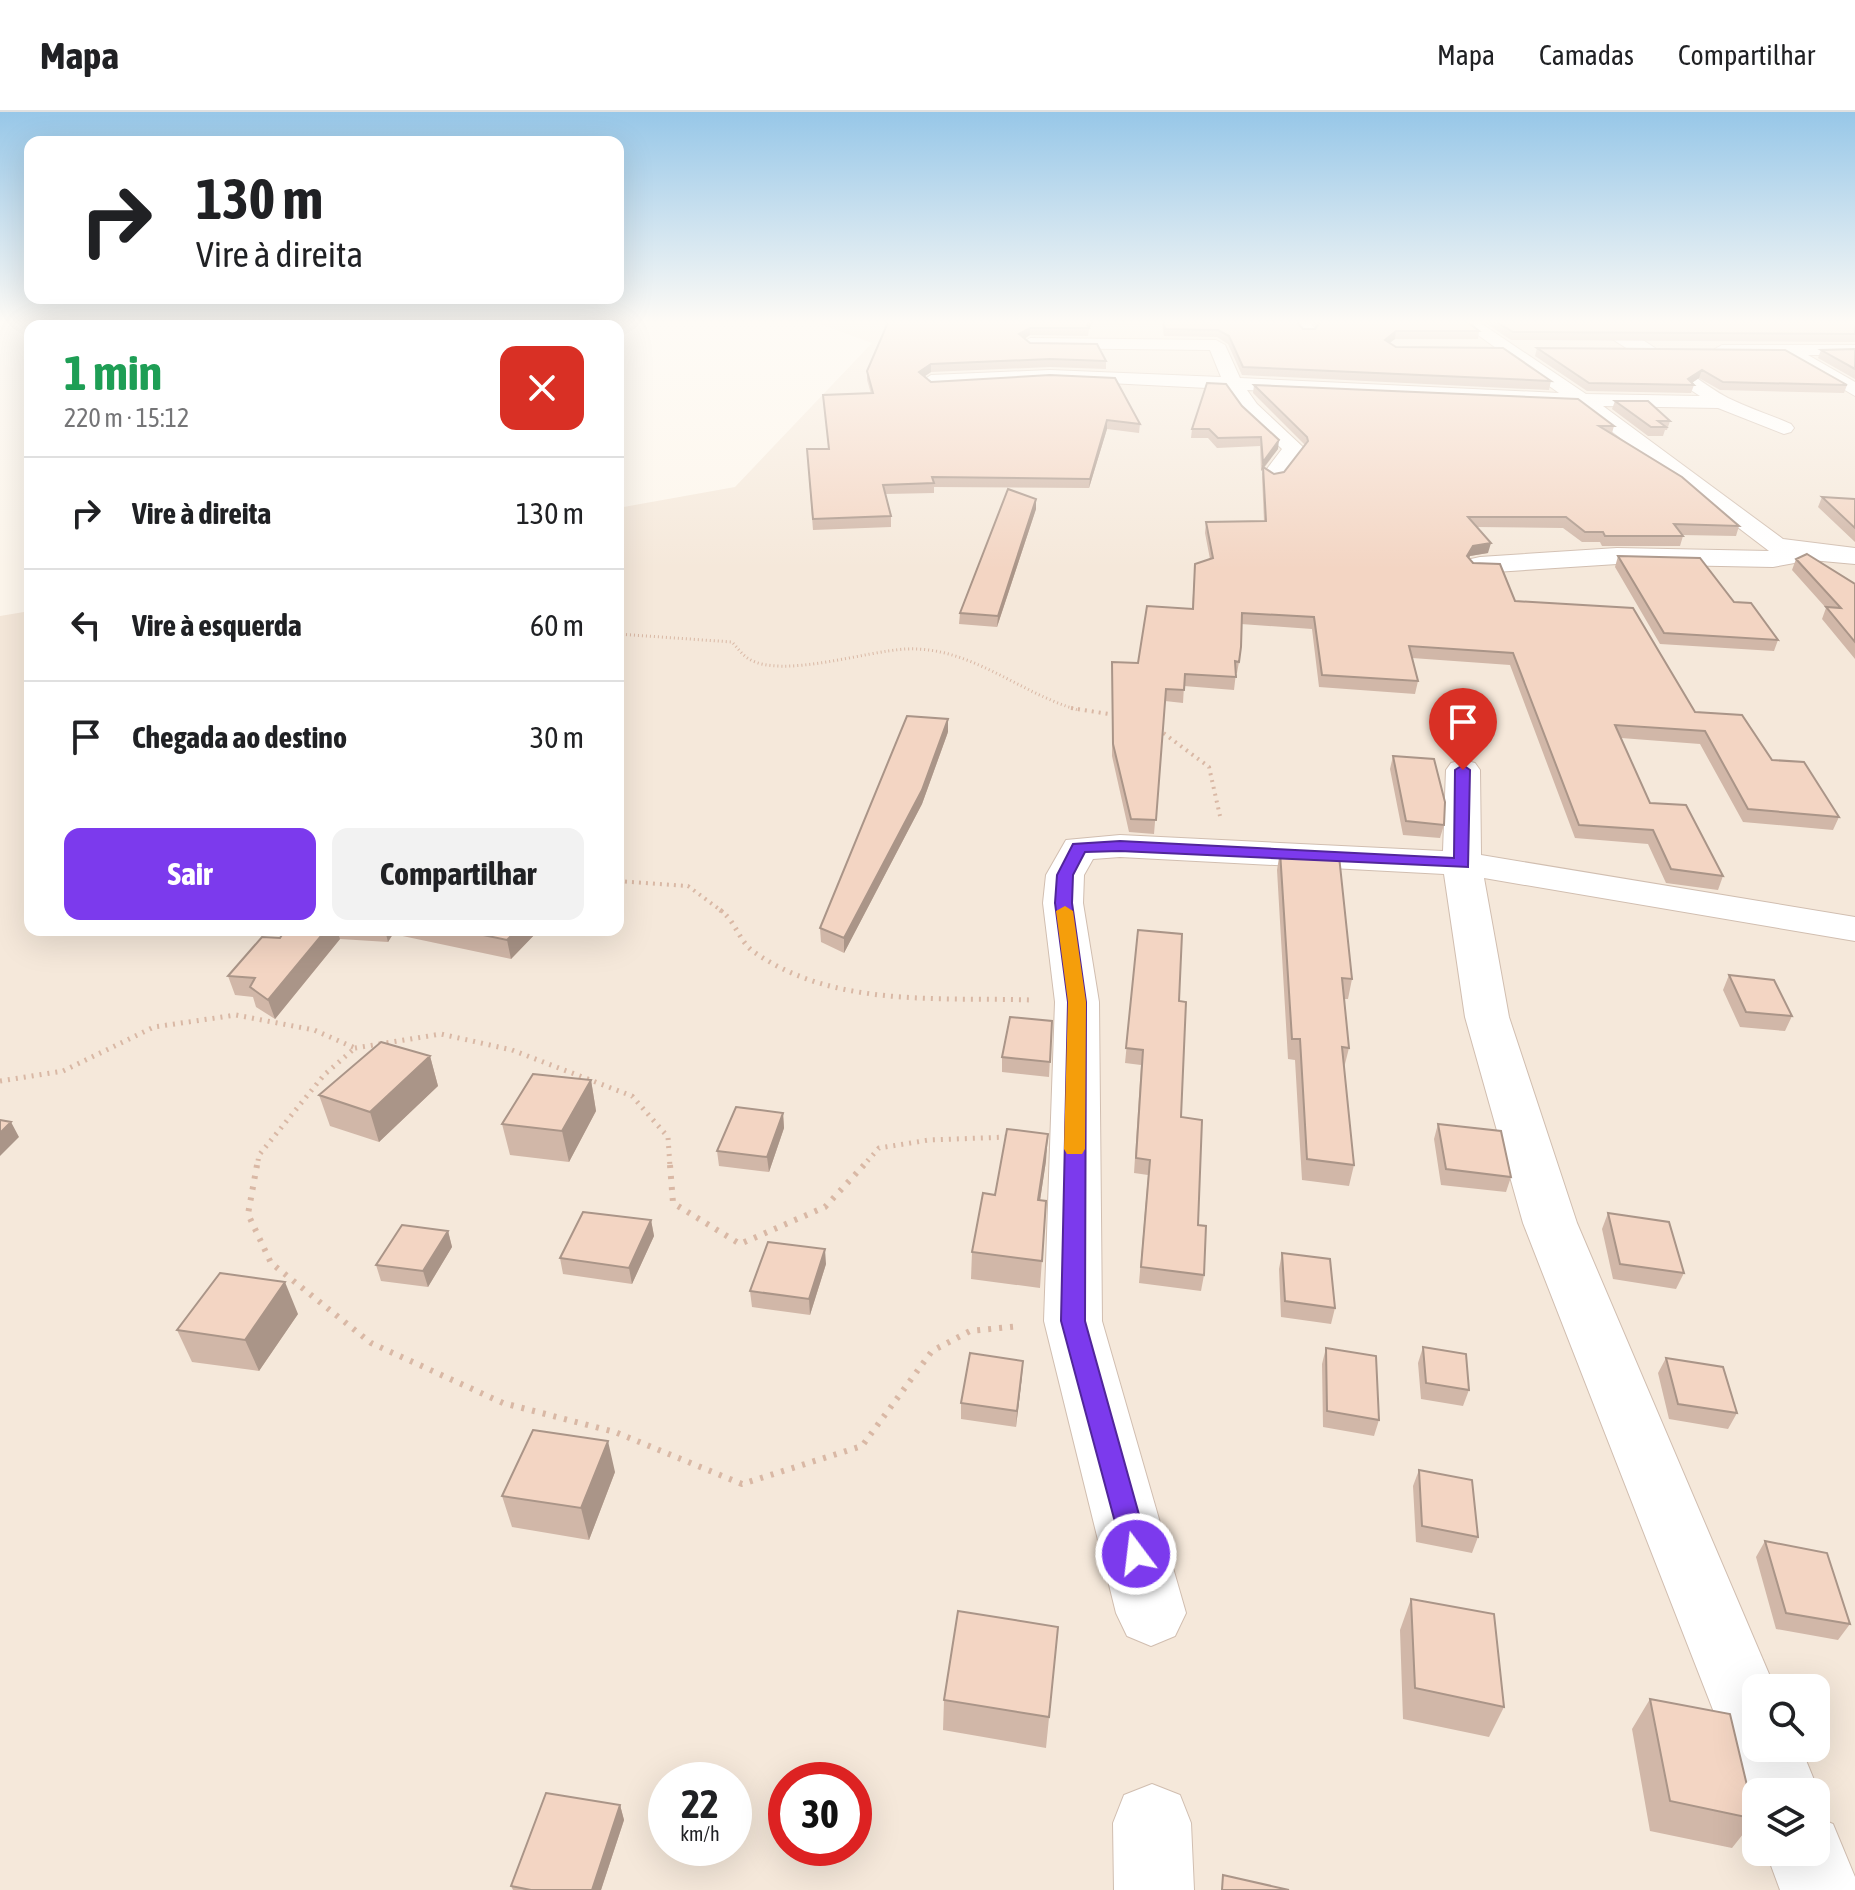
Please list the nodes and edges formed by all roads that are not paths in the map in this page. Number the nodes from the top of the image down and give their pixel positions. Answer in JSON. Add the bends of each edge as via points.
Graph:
{"nodes":[{"id":1,"x":1246,"y":403,"type":"edge"},
{"id":2,"x":1586,"y":403,"type":"edge"},
{"id":3,"x":1723,"y":403,"type":"edge"},
{"id":4,"x":1784,"y":428,"type":"dead end"},
{"id":5,"x":1274,"y":474,"type":"edge"},
{"id":6,"x":1815,"y":553,"type":"junction"},
{"id":7,"x":1855,"y":556,"type":"edge"},
{"id":8,"x":1480,"y":565,"type":"edge"},
{"id":9,"x":1463,"y":770,"type":"dead end"},
{"id":10,"x":1462,"y":863,"type":"junction"},
{"id":11,"x":1855,"y":929,"type":"edge"},
{"id":12,"x":1151,"y":1613,"type":"dead end"},
{"id":13,"x":1742,"y":1696,"type":"edge"},
{"id":14,"x":1811,"y":1866,"type":"edge"},
{"id":15,"x":1820,"y":1890,"type":"edge"}],
"edges":[{"from":1,"to":5,"type":"street","via":[[1293,448]]},
{"from":2,"to":6,"type":"street","via":[[1775,545]]},
{"from":3,"to":4,"type":"street"},
{"from":6,"to":7,"type":"street"},
{"from":6,"to":8,"type":"street","via":[[1773,559],[1646,555]]},
{"from":9,"to":10,"type":"street"},
{"from":10,"to":11,"type":"street"},
{"from":10,"to":12,"type":"street","via":[[1120,846],[1079,848],[1065,875],[1063,903],[1077,1002],[1073,1321]]},
{"from":10,"to":13,"type":"street","via":[[1487,1017],[1550,1223]]},
{"from":14,"to":15,"type":"street"}]}
